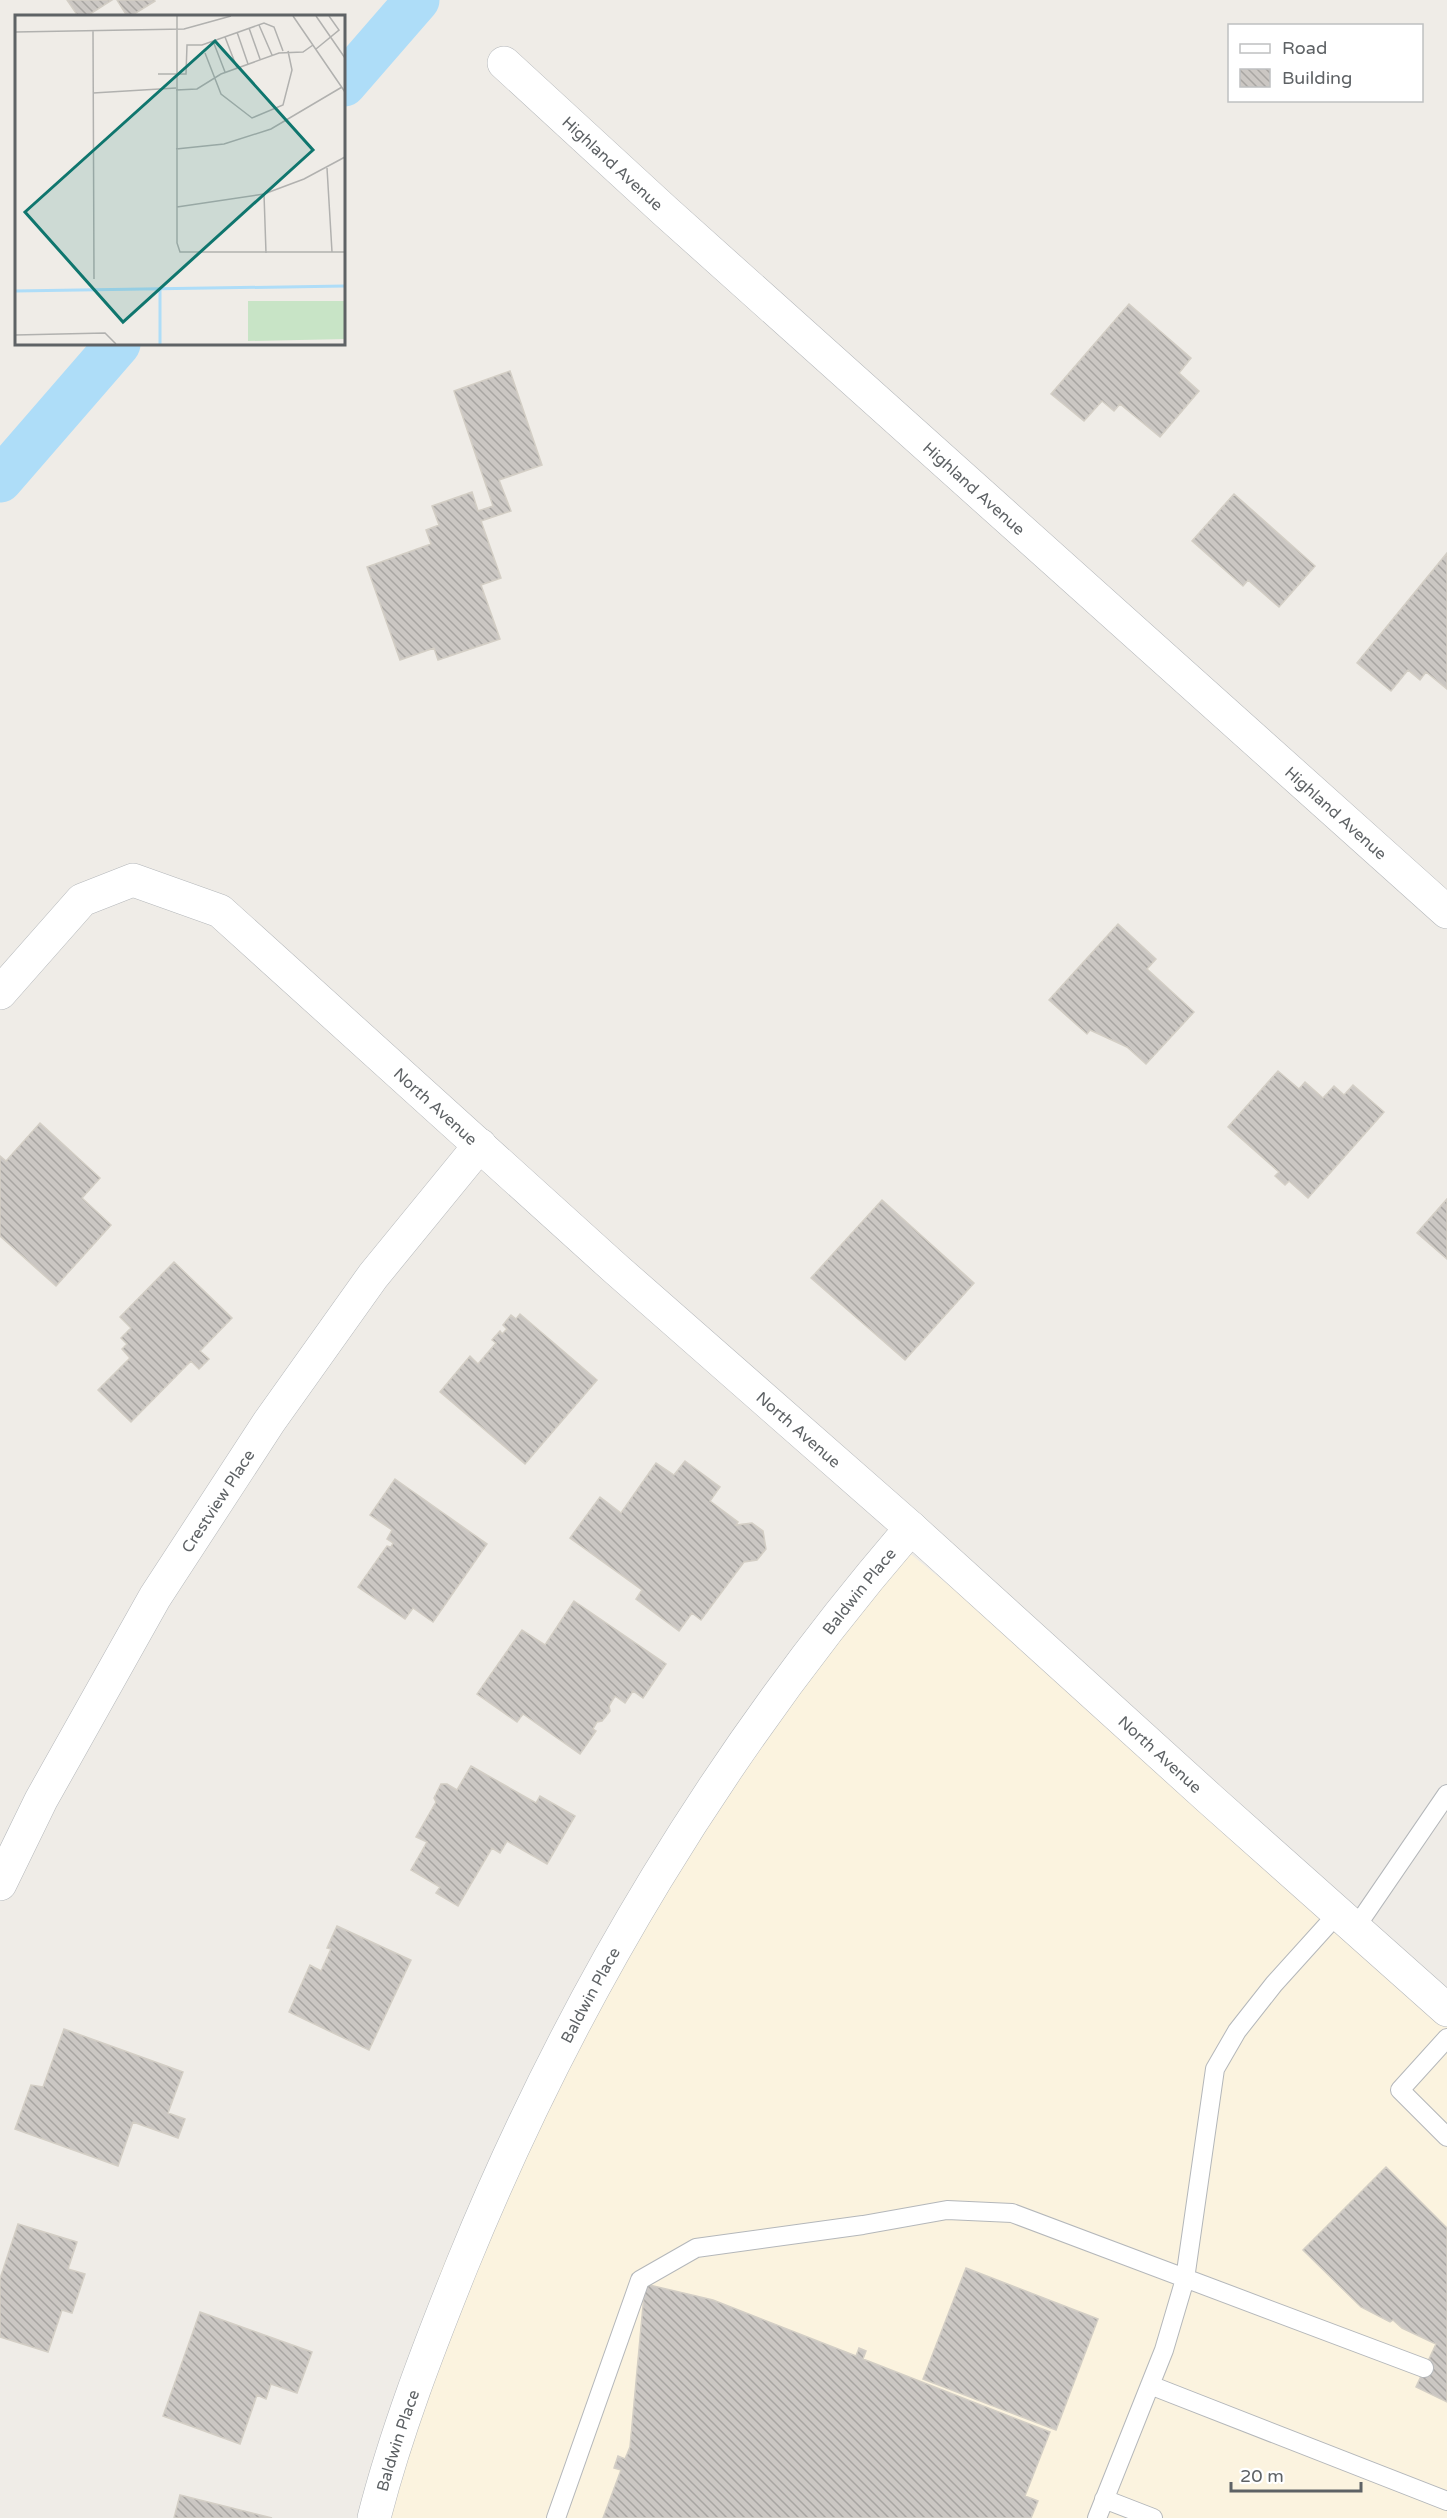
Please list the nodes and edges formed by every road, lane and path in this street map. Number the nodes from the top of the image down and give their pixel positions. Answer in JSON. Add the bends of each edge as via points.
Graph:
{"nodes":[{"id":1,"x":504,"y":63,"type":"dead end"},
{"id":2,"x":1447,"y":912,"type":"edge"},
{"id":3,"x":0,"y":993,"type":"edge"},
{"id":4,"x":480,"y":1145,"type":"junction"},
{"id":5,"x":911,"y":1528,"type":"junction"},
{"id":6,"x":1447,"y":1794,"type":"edge"},
{"id":7,"x":1,"y":1877,"type":"edge"},
{"id":8,"x":1347,"y":1920,"type":"junction"},
{"id":9,"x":1447,"y":2010,"type":"edge"},
{"id":10,"x":1447,"y":2038,"type":"edge"},
{"id":11,"x":1447,"y":2137,"type":"edge"},
{"id":12,"x":1185,"y":2279,"type":"junction"},
{"id":13,"x":1424,"y":2368,"type":"dead end"},
{"id":14,"x":1150,"y":2385,"type":"junction"},
{"id":15,"x":1104,"y":2499,"type":"junction"},
{"id":16,"x":1447,"y":2501,"type":"edge"},
{"id":17,"x":374,"y":2518,"type":"edge"},
{"id":18,"x":556,"y":2518,"type":"edge"},
{"id":19,"x":1097,"y":2518,"type":"edge"},
{"id":20,"x":1153,"y":2518,"type":"edge"}],
"edges":[{"from":1,"to":2,"type":"street","name":"Highland Avenue"},
{"from":3,"to":4,"type":"street","name":"North Avenue","via":[[82,900],[133,880],[220,911]]},
{"from":4,"to":5,"type":"street","name":"North Avenue"},
{"from":4,"to":7,"type":"street","name":"Crestview Place","via":[[373,1276],[268,1422],[155,1597]]},
{"from":5,"to":8,"type":"street","name":"North Avenue"},
{"from":5,"to":17,"type":"street","name":"Baldwin Place","via":[[849,1600],[746,1740],[638,1907],[574,2020],[495,2183],[438,2324]]},
{"from":6,"to":8,"type":"lane"},
{"from":8,"to":9,"type":"street","name":"North Avenue"},
{"from":8,"to":12,"type":"lane","via":[[1237,2031],[1215,2068]]},
{"from":10,"to":11,"type":"lane","via":[[1400,2090]]},
{"from":12,"to":13,"type":"lane"},
{"from":12,"to":14,"type":"lane"},
{"from":12,"to":18,"type":"lane","via":[[1012,2213],[947,2210],[696,2248],[640,2280]]},
{"from":14,"to":15,"type":"lane"},
{"from":14,"to":16,"type":"lane"},
{"from":15,"to":19,"type":"lane"},
{"from":15,"to":20,"type":"lane"}]}
